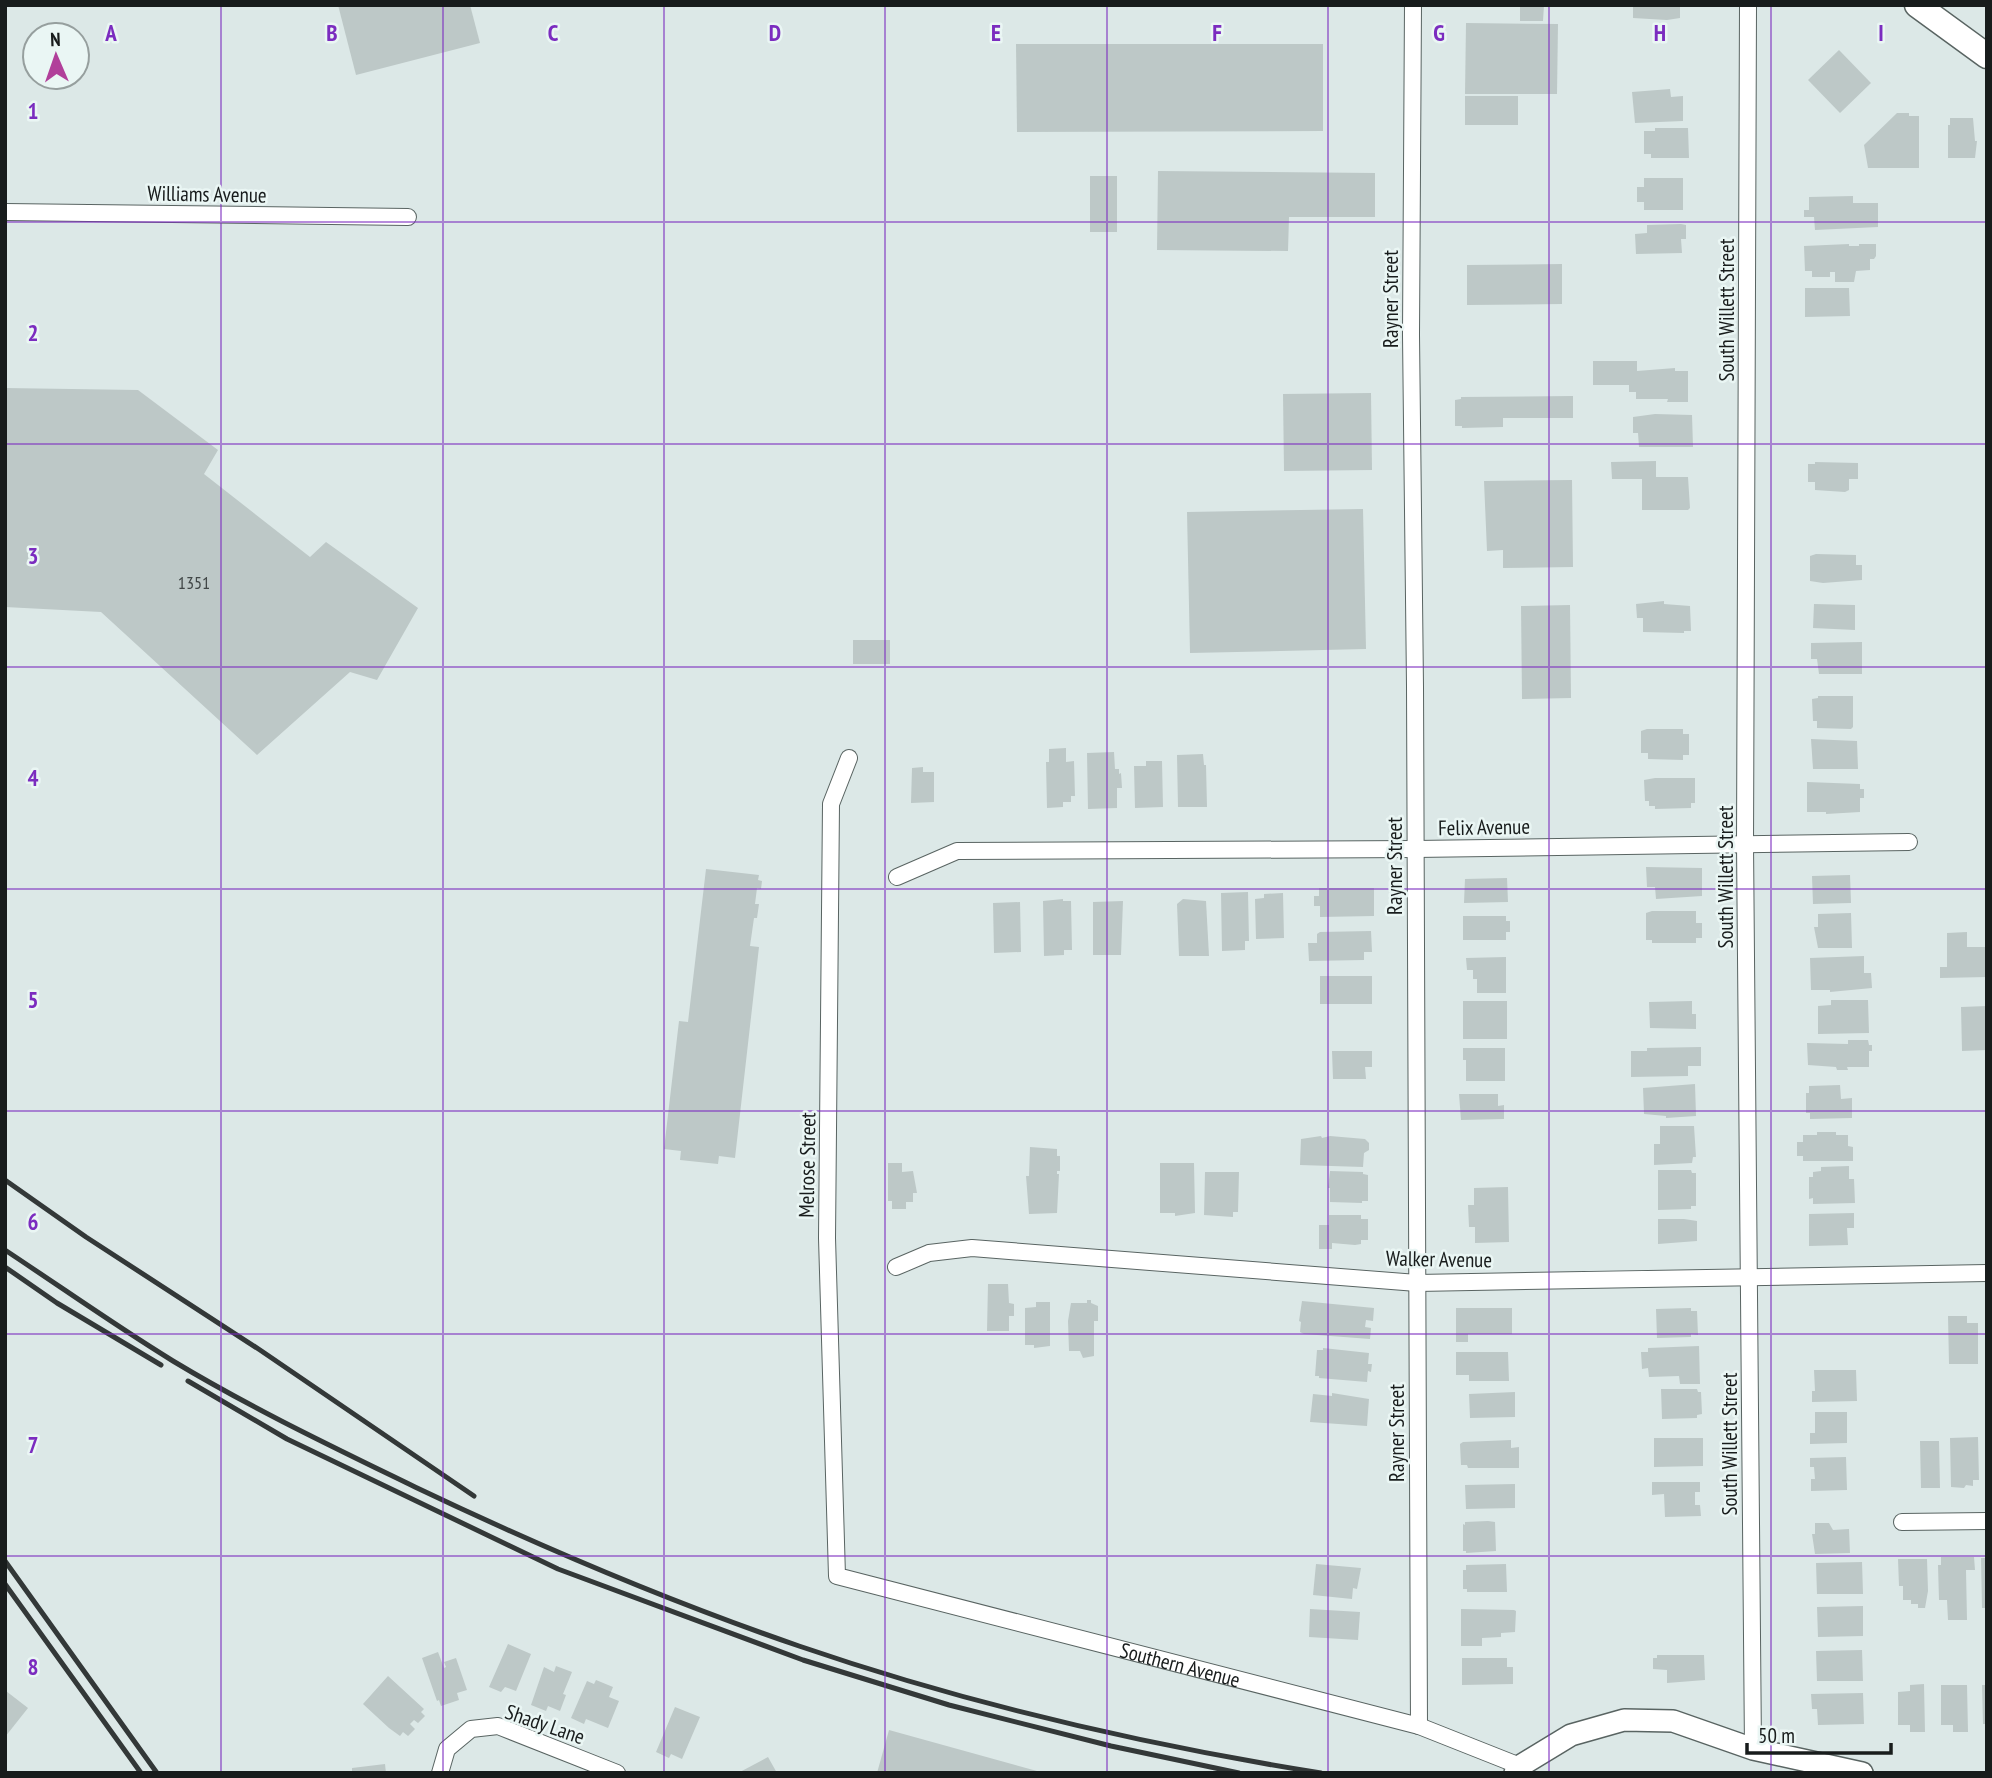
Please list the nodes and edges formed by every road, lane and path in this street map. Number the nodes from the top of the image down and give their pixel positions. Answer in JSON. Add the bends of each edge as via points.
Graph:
{"nodes":[{"id":1,"x":1413,"y":5,"type":"edge"},
{"id":2,"x":1748,"y":5,"type":"edge"},
{"id":3,"x":1917,"y":5,"type":"edge"},
{"id":4,"x":1987,"y":56,"type":"edge"},
{"id":5,"x":5,"y":212,"type":"edge"},
{"id":6,"x":408,"y":217,"type":"dead end"},
{"id":7,"x":849,"y":758,"type":"dead end"},
{"id":8,"x":1909,"y":842,"type":"dead end"},
{"id":9,"x":1745,"y":844,"type":"junction"},
{"id":10,"x":1415,"y":849,"type":"junction"},
{"id":11,"x":897,"y":877,"type":"dead end"},
{"id":12,"x":896,"y":1267,"type":"dead end"},
{"id":13,"x":1987,"y":1273,"type":"edge"},
{"id":14,"x":1749,"y":1276,"type":"junction"},
{"id":15,"x":1416,"y":1283,"type":"junction"},
{"id":16,"x":1987,"y":1521,"type":"edge"},
{"id":17,"x":1902,"y":1522,"type":"dead end"},
{"id":18,"x":837,"y":1576,"type":"joint"},
{"id":19,"x":1419,"y":1726,"type":"junction"},
{"id":20,"x":1753,"y":1749,"type":"junction"},
{"id":21,"x":1518,"y":1770,"type":"edge"},
{"id":22,"x":440,"y":1773,"type":"edge"},
{"id":23,"x":617,"y":1773,"type":"edge"},
{"id":24,"x":1863,"y":1773,"type":"edge"}],
"edges":[{"from":1,"to":10,"type":"street","name":"Rayner Street"},
{"from":2,"to":9,"type":"street","name":"South Willett Street"},
{"from":3,"to":4,"type":"main road"},
{"from":5,"to":6,"type":"street","name":"Williams Avenue"},
{"from":7,"to":18,"type":"street","name":"Melrose Street","via":[[831,804],[827,1238]]},
{"from":8,"to":9,"type":"street","name":"Felix Avenue"},
{"from":9,"to":10,"type":"street","name":"Felix Avenue"},
{"from":9,"to":14,"type":"street","name":"South Willett Street"},
{"from":10,"to":11,"type":"street","name":"Felix Avenue","via":[[957,851]]},
{"from":10,"to":15,"type":"street","name":"Rayner Street"},
{"from":12,"to":15,"type":"street","name":"Walker Avenue","via":[[929,1253],[972,1248]]},
{"from":13,"to":14,"type":"street","name":"Walker Avenue"},
{"from":14,"to":15,"type":"street","name":"Walker Avenue"},
{"from":14,"to":20,"type":"street","name":"South Willett Street"},
{"from":15,"to":19,"type":"street","name":"Rayner Street"},
{"from":16,"to":17,"type":"street"},
{"from":18,"to":19,"type":"street","name":"Southern Avenue"},
{"from":19,"to":21,"type":"street","name":"Southern Avenue","via":[[1475,1747]]},
{"from":20,"to":21,"type":"main road","name":"Southern Avenue","via":[[1673,1721],[1623,1720],[1571,1735]]},
{"from":20,"to":24,"type":"main road","name":"Southern Avenue"},
{"from":22,"to":23,"type":"street","name":"Shady Lane","via":[[447,1749],[471,1729],[498,1726]]}]}
